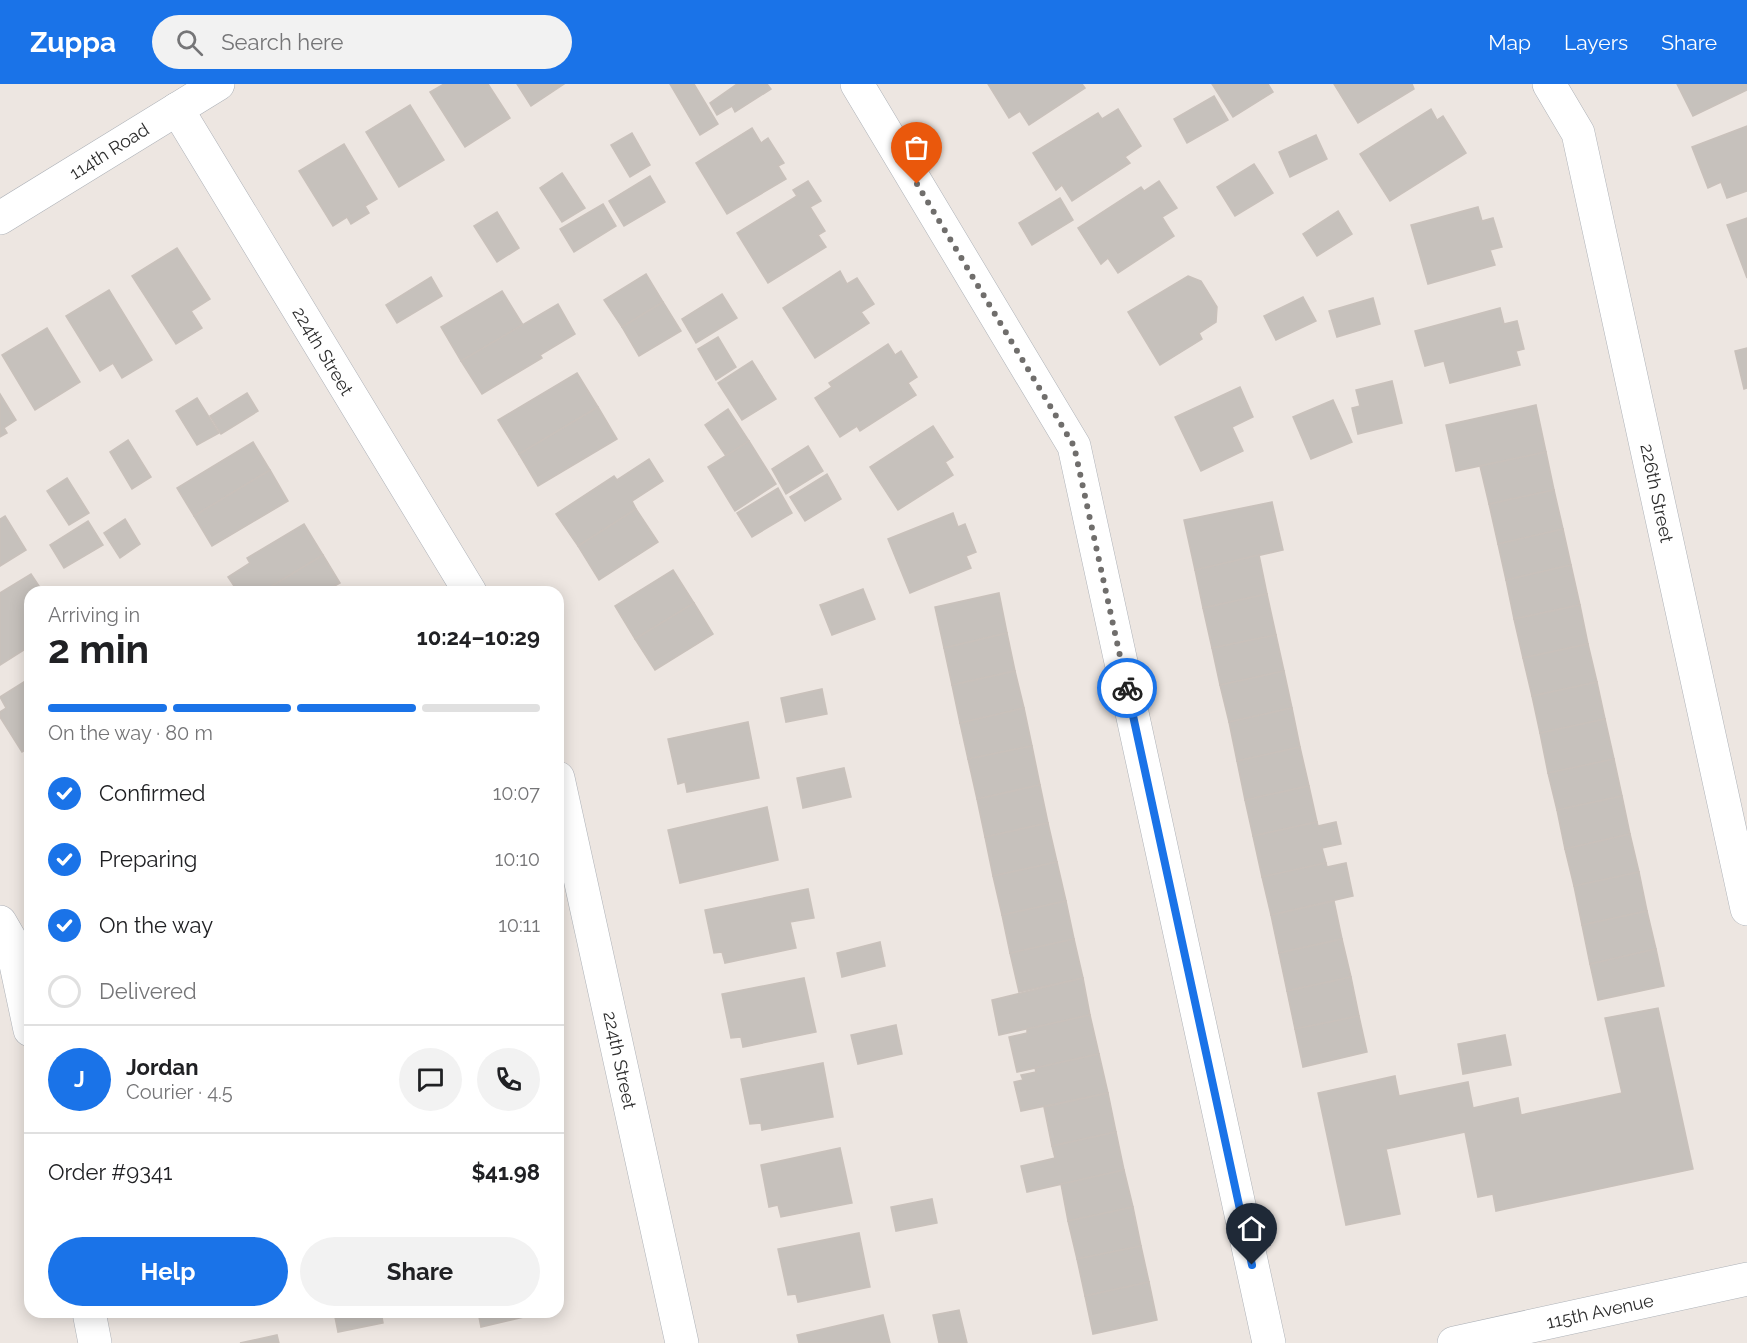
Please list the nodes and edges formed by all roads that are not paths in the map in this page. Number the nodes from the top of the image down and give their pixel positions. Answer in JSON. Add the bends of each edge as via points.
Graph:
{"nodes":[{"id":1,"x":218,"y":84,"type":"edge"},
{"id":2,"x":857,"y":84,"type":"edge"},
{"id":3,"x":1549,"y":84,"type":"edge"},
{"id":4,"x":177,"y":109,"type":"junction"},
{"id":5,"x":0,"y":218,"type":"edge"},
{"id":6,"x":466,"y":586,"type":"edge"},
{"id":7,"x":564,"y":805,"type":"edge"},
{"id":8,"x":1747,"y":909,"type":"edge"},
{"id":9,"x":0,"y":922,"type":"edge"},
{"id":10,"x":24,"y":1002,"type":"edge"},
{"id":11,"x":1747,"y":1279,"type":"edge"},
{"id":12,"x":90,"y":1318,"type":"edge"},
{"id":13,"x":95,"y":1343,"type":"edge"},
{"id":14,"x":682,"y":1343,"type":"edge"},
{"id":15,"x":1269,"y":1343,"type":"edge"},
{"id":16,"x":1454,"y":1343,"type":"edge"}],
"edges":[{"from":1,"to":4,"type":"street","name":"114th Road"},
{"from":2,"to":15,"type":"street","via":[[1074,446]]},
{"from":3,"to":8,"type":"street","name":"226th Street","via":[[1578,132]]},
{"from":4,"to":5,"type":"street","name":"114th Road"},
{"from":4,"to":6,"type":"street","name":"224th Street"},
{"from":7,"to":14,"type":"street","name":"224th Street"},
{"from":9,"to":10,"type":"street","via":[[11,941]]},
{"from":11,"to":16,"type":"street","name":"115th Avenue"},
{"from":12,"to":13,"type":"street"}]}
